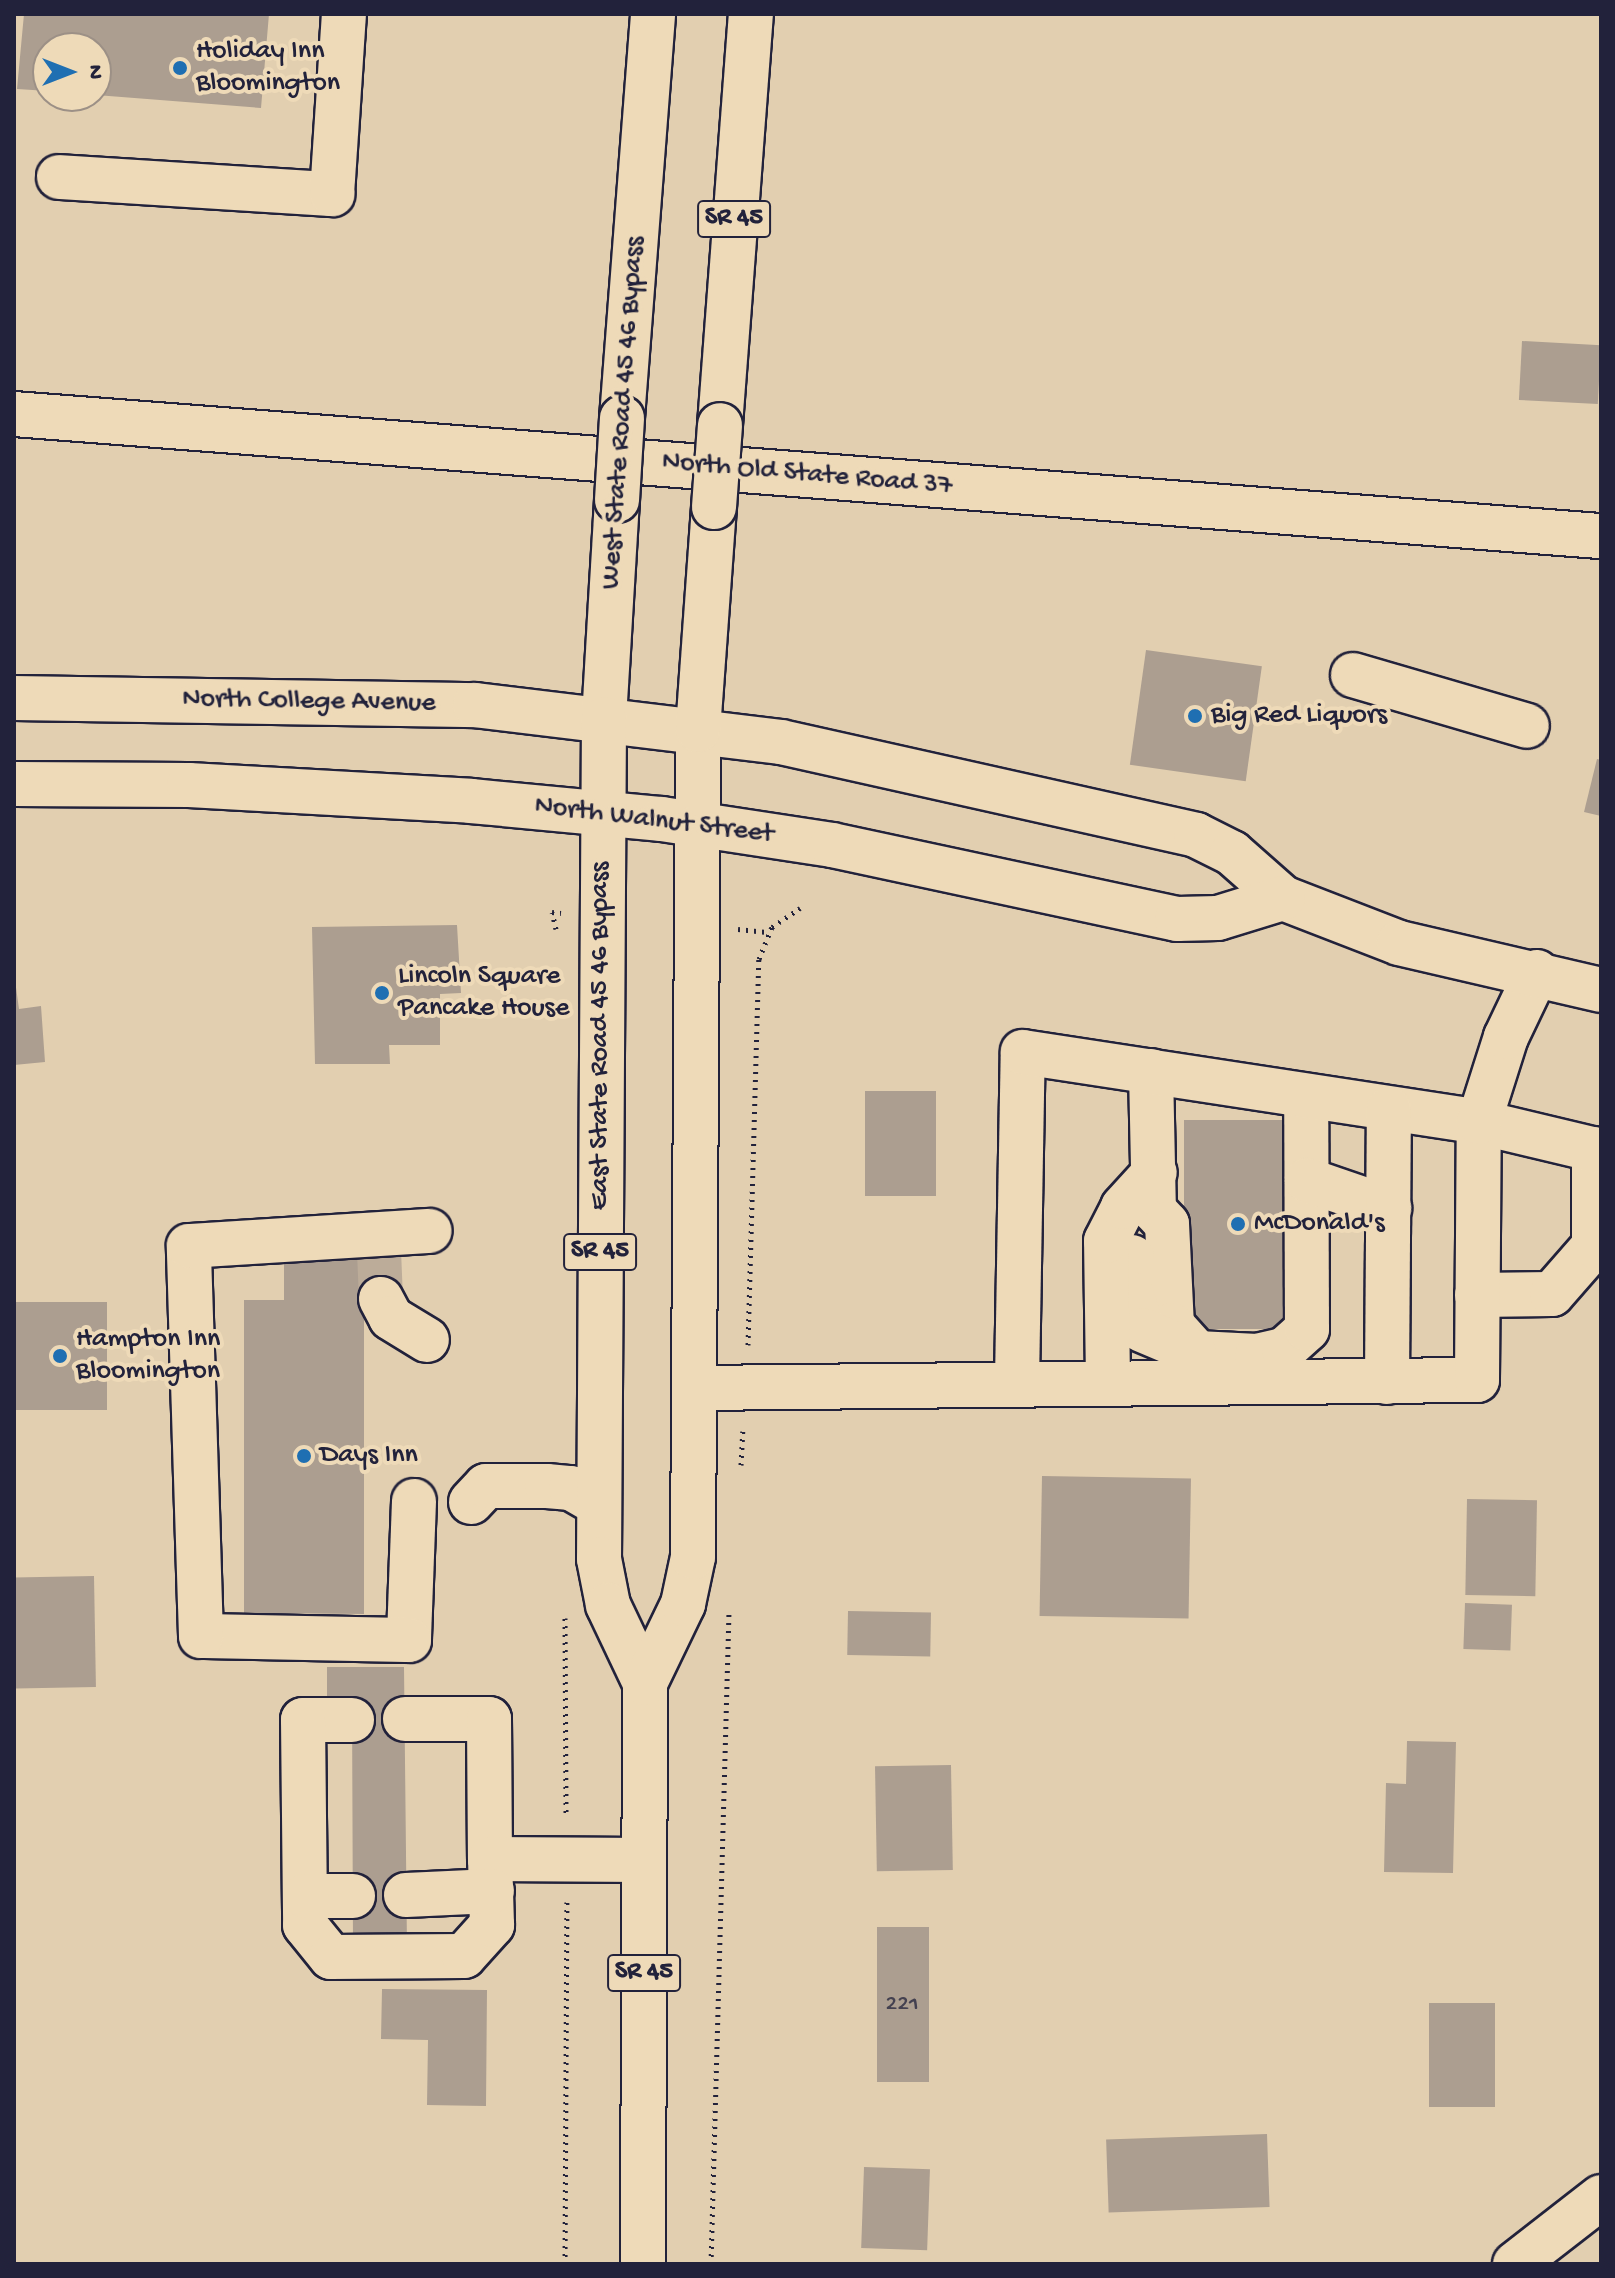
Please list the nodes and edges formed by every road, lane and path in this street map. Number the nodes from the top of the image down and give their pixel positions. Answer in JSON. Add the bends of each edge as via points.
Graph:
{"nodes":[{"id":1,"x":344,"y":14,"type":"edge"},
{"id":2,"x":653,"y":14,"type":"edge"},
{"id":3,"x":751,"y":14,"type":"edge"},
{"id":4,"x":59,"y":177,"type":"dead end"},
{"id":5,"x":14,"y":414,"type":"edge"},
{"id":6,"x":1601,"y":536,"type":"edge"},
{"id":7,"x":1353,"y":675,"type":"dead end"},
{"id":8,"x":14,"y":698,"type":"edge"},
{"id":9,"x":604,"y":719,"type":"junction"},
{"id":10,"x":1527,"y":726,"type":"dead end"},
{"id":11,"x":698,"y":730,"type":"junction"},
{"id":12,"x":14,"y":784,"type":"edge"},
{"id":13,"x":603,"y":812,"type":"junction"},
{"id":14,"x":697,"y":823,"type":"junction"},
{"id":15,"x":1283,"y":898,"type":"junction"},
{"id":16,"x":1537,"y":972,"type":"junction"},
{"id":17,"x":1601,"y":990,"type":"edge"},
{"id":18,"x":1151,"y":1071,"type":"junction"},
{"id":19,"x":1306,"y":1096,"type":"junction"},
{"id":20,"x":1389,"y":1109,"type":"junction"},
{"id":21,"x":1479,"y":1122,"type":"junction"},
{"id":22,"x":1598,"y":1150,"type":"edge"},
{"id":23,"x":1307,"y":1180,"type":"junction"},
{"id":24,"x":1154,"y":1191,"type":"junction"},
{"id":25,"x":1389,"y":1208,"type":"junction"},
{"id":26,"x":430,"y":1231,"type":"dead end"},
{"id":27,"x":1477,"y":1295,"type":"junction"},
{"id":28,"x":381,"y":1299,"type":"tunnel mouth"},
{"id":29,"x":427,"y":1340,"type":"dead end"},
{"id":30,"x":1017,"y":1381,"type":"junction"},
{"id":31,"x":1108,"y":1381,"type":"junction"},
{"id":32,"x":1387,"y":1382,"type":"junction"},
{"id":33,"x":695,"y":1388,"type":"junction"},
{"id":34,"x":414,"y":1501,"type":"dead end"},
{"id":35,"x":471,"y":1502,"type":"dead end"},
{"id":36,"x":599,"y":1504,"type":"junction"},
{"id":37,"x":645,"y":1683,"type":"junction"},
{"id":38,"x":405,"y":1719,"type":"dead end"},
{"id":39,"x":352,"y":1720,"type":"dead end"},
{"id":40,"x":644,"y":1860,"type":"junction"},
{"id":41,"x":491,"y":1875,"type":"junction"},
{"id":42,"x":406,"y":1895,"type":"dead end"},
{"id":43,"x":305,"y":1896,"type":"junction"},
{"id":44,"x":353,"y":1896,"type":"dead end"},
{"id":45,"x":1601,"y":2197,"type":"edge"},
{"id":46,"x":643,"y":2264,"type":"edge"},
{"id":47,"x":1515,"y":2264,"type":"edge"}],
"edges":[{"from":1,"to":4,"type":"main road","via":[[332,194]]},
{"from":2,"to":9,"type":"main road","name":"West State Road 45 46 Bypass","number":"SR 45","bridge":true},
{"from":3,"to":11,"type":"main road","number":"SR 45","bridge":true},
{"from":5,"to":6,"type":"main road","name":"North Old State Road 37"},
{"from":7,"to":10,"type":"main road"},
{"from":8,"to":9,"type":"main road","name":"North College Avenue","via":[[475,705]]},
{"from":9,"to":11,"type":"main road"},
{"from":9,"to":13,"type":"main road","name":"West State Road 45 46 Bypass","number":"SR 45"},
{"from":11,"to":14,"type":"main road","number":"SR 45"},
{"from":11,"to":15,"type":"main road","via":[[847,755],[1174,828],[1232,853]]},
{"from":12,"to":13,"type":"main road","name":"North Walnut Street","via":[[189,785]]},
{"from":13,"to":14,"type":"main road","name":"North Walnut Street"},
{"from":13,"to":36,"type":"main road","name":"East State Road 45 46 Bypass","number":"SR 45"},
{"from":14,"to":15,"type":"main road","name":"North Walnut Street","via":[[832,845],[1177,919],[1218,918]]},
{"from":14,"to":33,"type":"main road","name":"East State Road 45 46 Bypass","number":"SR 45"},
{"from":15,"to":16,"type":"main road","via":[[1399,943]]},
{"from":16,"to":17,"type":"main road"},
{"from":16,"to":21,"type":"main road","via":[[1506,1037]]},
{"from":18,"to":19,"type":"main road"},
{"from":18,"to":24,"type":"main road"},
{"from":18,"to":30,"type":"main road","via":[[1023,1052]]},
{"from":19,"to":20,"type":"main road"},
{"from":19,"to":23,"type":"main road"},
{"from":20,"to":21,"type":"main road"},
{"from":20,"to":25,"type":"main road"},
{"from":21,"to":22,"type":"main road"},
{"from":21,"to":27,"type":"main road"},
{"from":22,"to":27,"type":"main road","via":[[1594,1246],[1552,1294]]},
{"from":23,"to":24,"type":"main road","via":[[1307,1329],[1284,1350],[1257,1356],[1197,1353],[1172,1325],[1167,1224]]},
{"from":23,"to":25,"type":"main road"},
{"from":24,"to":31,"type":"main road","via":[[1123,1207],[1106,1241]]},
{"from":25,"to":32,"type":"main road"},
{"from":26,"to":34,"type":"main road","via":[[380,1242],[189,1246],[201,1636],[409,1640]]},
{"from":27,"to":32,"type":"main road","via":[[1477,1380]]},
{"from":28,"to":29,"type":"main road","via":[[391,1318]]},
{"from":30,"to":31,"type":"main road"},
{"from":30,"to":33,"type":"main road"},
{"from":31,"to":32,"type":"main road"},
{"from":33,"to":37,"type":"main road","name":"East State Road 45 46 Bypass","number":"SR 45","via":[[692,1571],[683,1604]]},
{"from":35,"to":36,"type":"main road","via":[[486,1486],[547,1486],[571,1488]]},
{"from":36,"to":37,"type":"main road","name":"East State Road 45 46 Bypass","number":"SR 45","via":[[601,1582]]},
{"from":37,"to":40,"type":"main road","name":"East State Road 45 46 Bypass","number":"SR 45"},
{"from":38,"to":41,"type":"main road","via":[[489,1719]]},
{"from":39,"to":43,"type":"main road","via":[[303,1720]]},
{"from":40,"to":41,"type":"main road"},
{"from":40,"to":46,"type":"main road","name":"East State Road 45 46 Bypass","number":"SR 45"},
{"from":41,"to":42,"type":"main road"},
{"from":41,"to":43,"type":"main road","via":[[492,1925],[464,1956],[331,1957],[305,1925]]},
{"from":43,"to":44,"type":"main road"},
{"from":45,"to":47,"type":"main road"}]}
